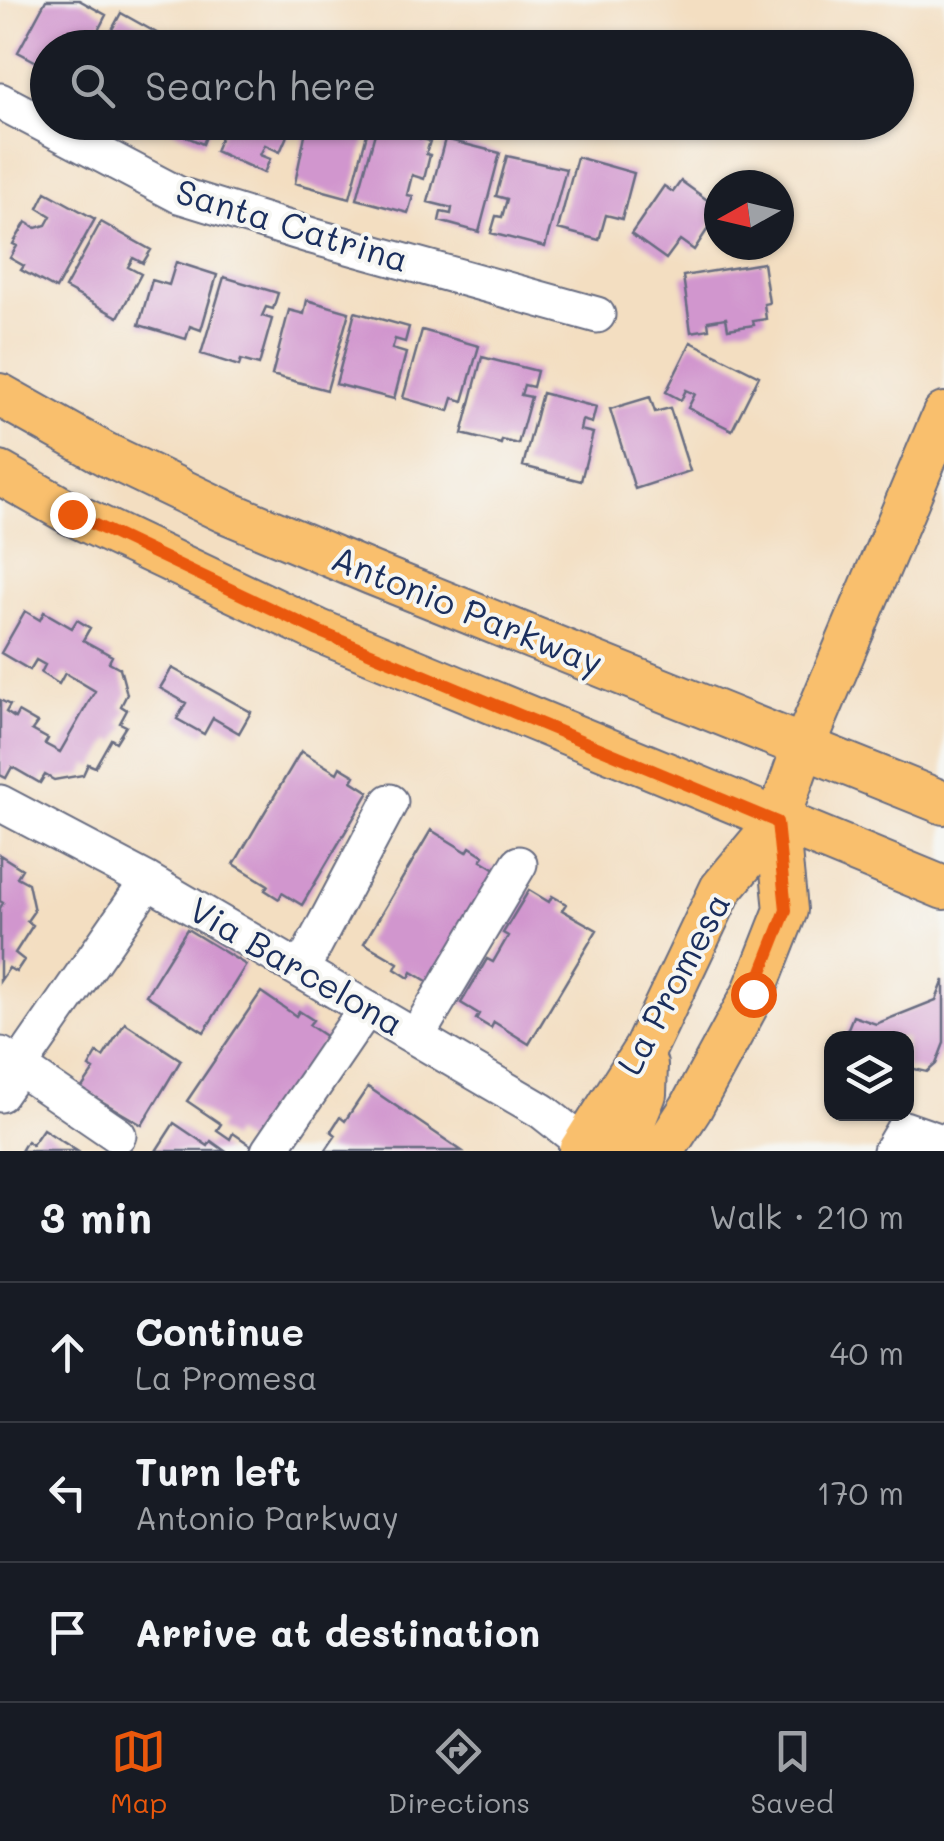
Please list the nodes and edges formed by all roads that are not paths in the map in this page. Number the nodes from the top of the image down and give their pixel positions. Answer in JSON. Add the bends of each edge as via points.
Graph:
{"nodes":[{"id":1,"x":5,"y":116,"type":"edge"},
{"id":2,"x":30,"y":127,"type":"edge"},
{"id":3,"x":58,"y":140,"type":"edge"},
{"id":4,"x":597,"y":315,"type":"dead end"},
{"id":5,"x":0,"y":395,"type":"edge"},
{"id":6,"x":944,"y":414,"type":"edge"},
{"id":7,"x":0,"y":472,"type":"edge"},
{"id":8,"x":804,"y":746,"type":"junction"},
{"id":9,"x":390,"y":802,"type":"dead end"},
{"id":10,"x":0,"y":803,"type":"edge"},
{"id":11,"x":944,"y":803,"type":"edge"},
{"id":12,"x":777,"y":822,"type":"junction"},
{"id":13,"x":519,"y":864,"type":"dead end"},
{"id":14,"x":148,"y":880,"type":"junction"},
{"id":15,"x":944,"y":888,"type":"edge"},
{"id":16,"x":301,"y":970,"type":"junction"},
{"id":17,"x":366,"y":1009,"type":"junction"},
{"id":18,"x":416,"y":1038,"type":"junction"},
{"id":19,"x":6,"y":1071,"type":"edge"},
{"id":20,"x":118,"y":1134,"type":"dead end"},
{"id":21,"x":944,"y":1143,"type":"edge"},
{"id":22,"x":595,"y":1149,"type":"edge"},
{"id":23,"x":269,"y":1151,"type":"edge"},
{"id":24,"x":663,"y":1151,"type":"edge"},
{"id":25,"x":891,"y":1151,"type":"edge"}],
"edges":[{"from":1,"to":2,"type":"street","name":"Santa Catrina"},
{"from":3,"to":4,"type":"street","name":"Santa Catrina","via":[[180,195]]},
{"from":5,"to":8,"type":"main road","name":"Antonio Parkway","via":[[224,511]]},
{"from":6,"to":8,"type":"main road"},
{"from":7,"to":12,"type":"main road","name":"Antonio Parkway","via":[[72,514],[318,631]]},
{"from":8,"to":11,"type":"main road","name":"Antonio Parkway"},
{"from":8,"to":12,"type":"main road"},
{"from":9,"to":16,"type":"street"},
{"from":10,"to":14,"type":"street","name":"Via Barcelona"},
{"from":12,"to":15,"type":"main road","name":"Antonio Parkway"},
{"from":12,"to":22,"type":"main road","name":"La Promesa","via":[[722,889]]},
{"from":12,"to":24,"type":"main road","name":"La Promesa","via":[[786,910],[744,1010]]},
{"from":13,"to":18,"type":"street"},
{"from":14,"to":16,"type":"street","name":"Via Barcelona"},
{"from":14,"to":19,"type":"street"},
{"from":16,"to":17,"type":"street","name":"Via Barcelona"},
{"from":17,"to":18,"type":"street","name":"Via Barcelona"},
{"from":17,"to":23,"type":"street"},
{"from":18,"to":22,"type":"street","name":"Via Barcelona"},
{"from":19,"to":20,"type":"street"},
{"from":21,"to":25,"type":"street","via":[[904,1129]]}]}
